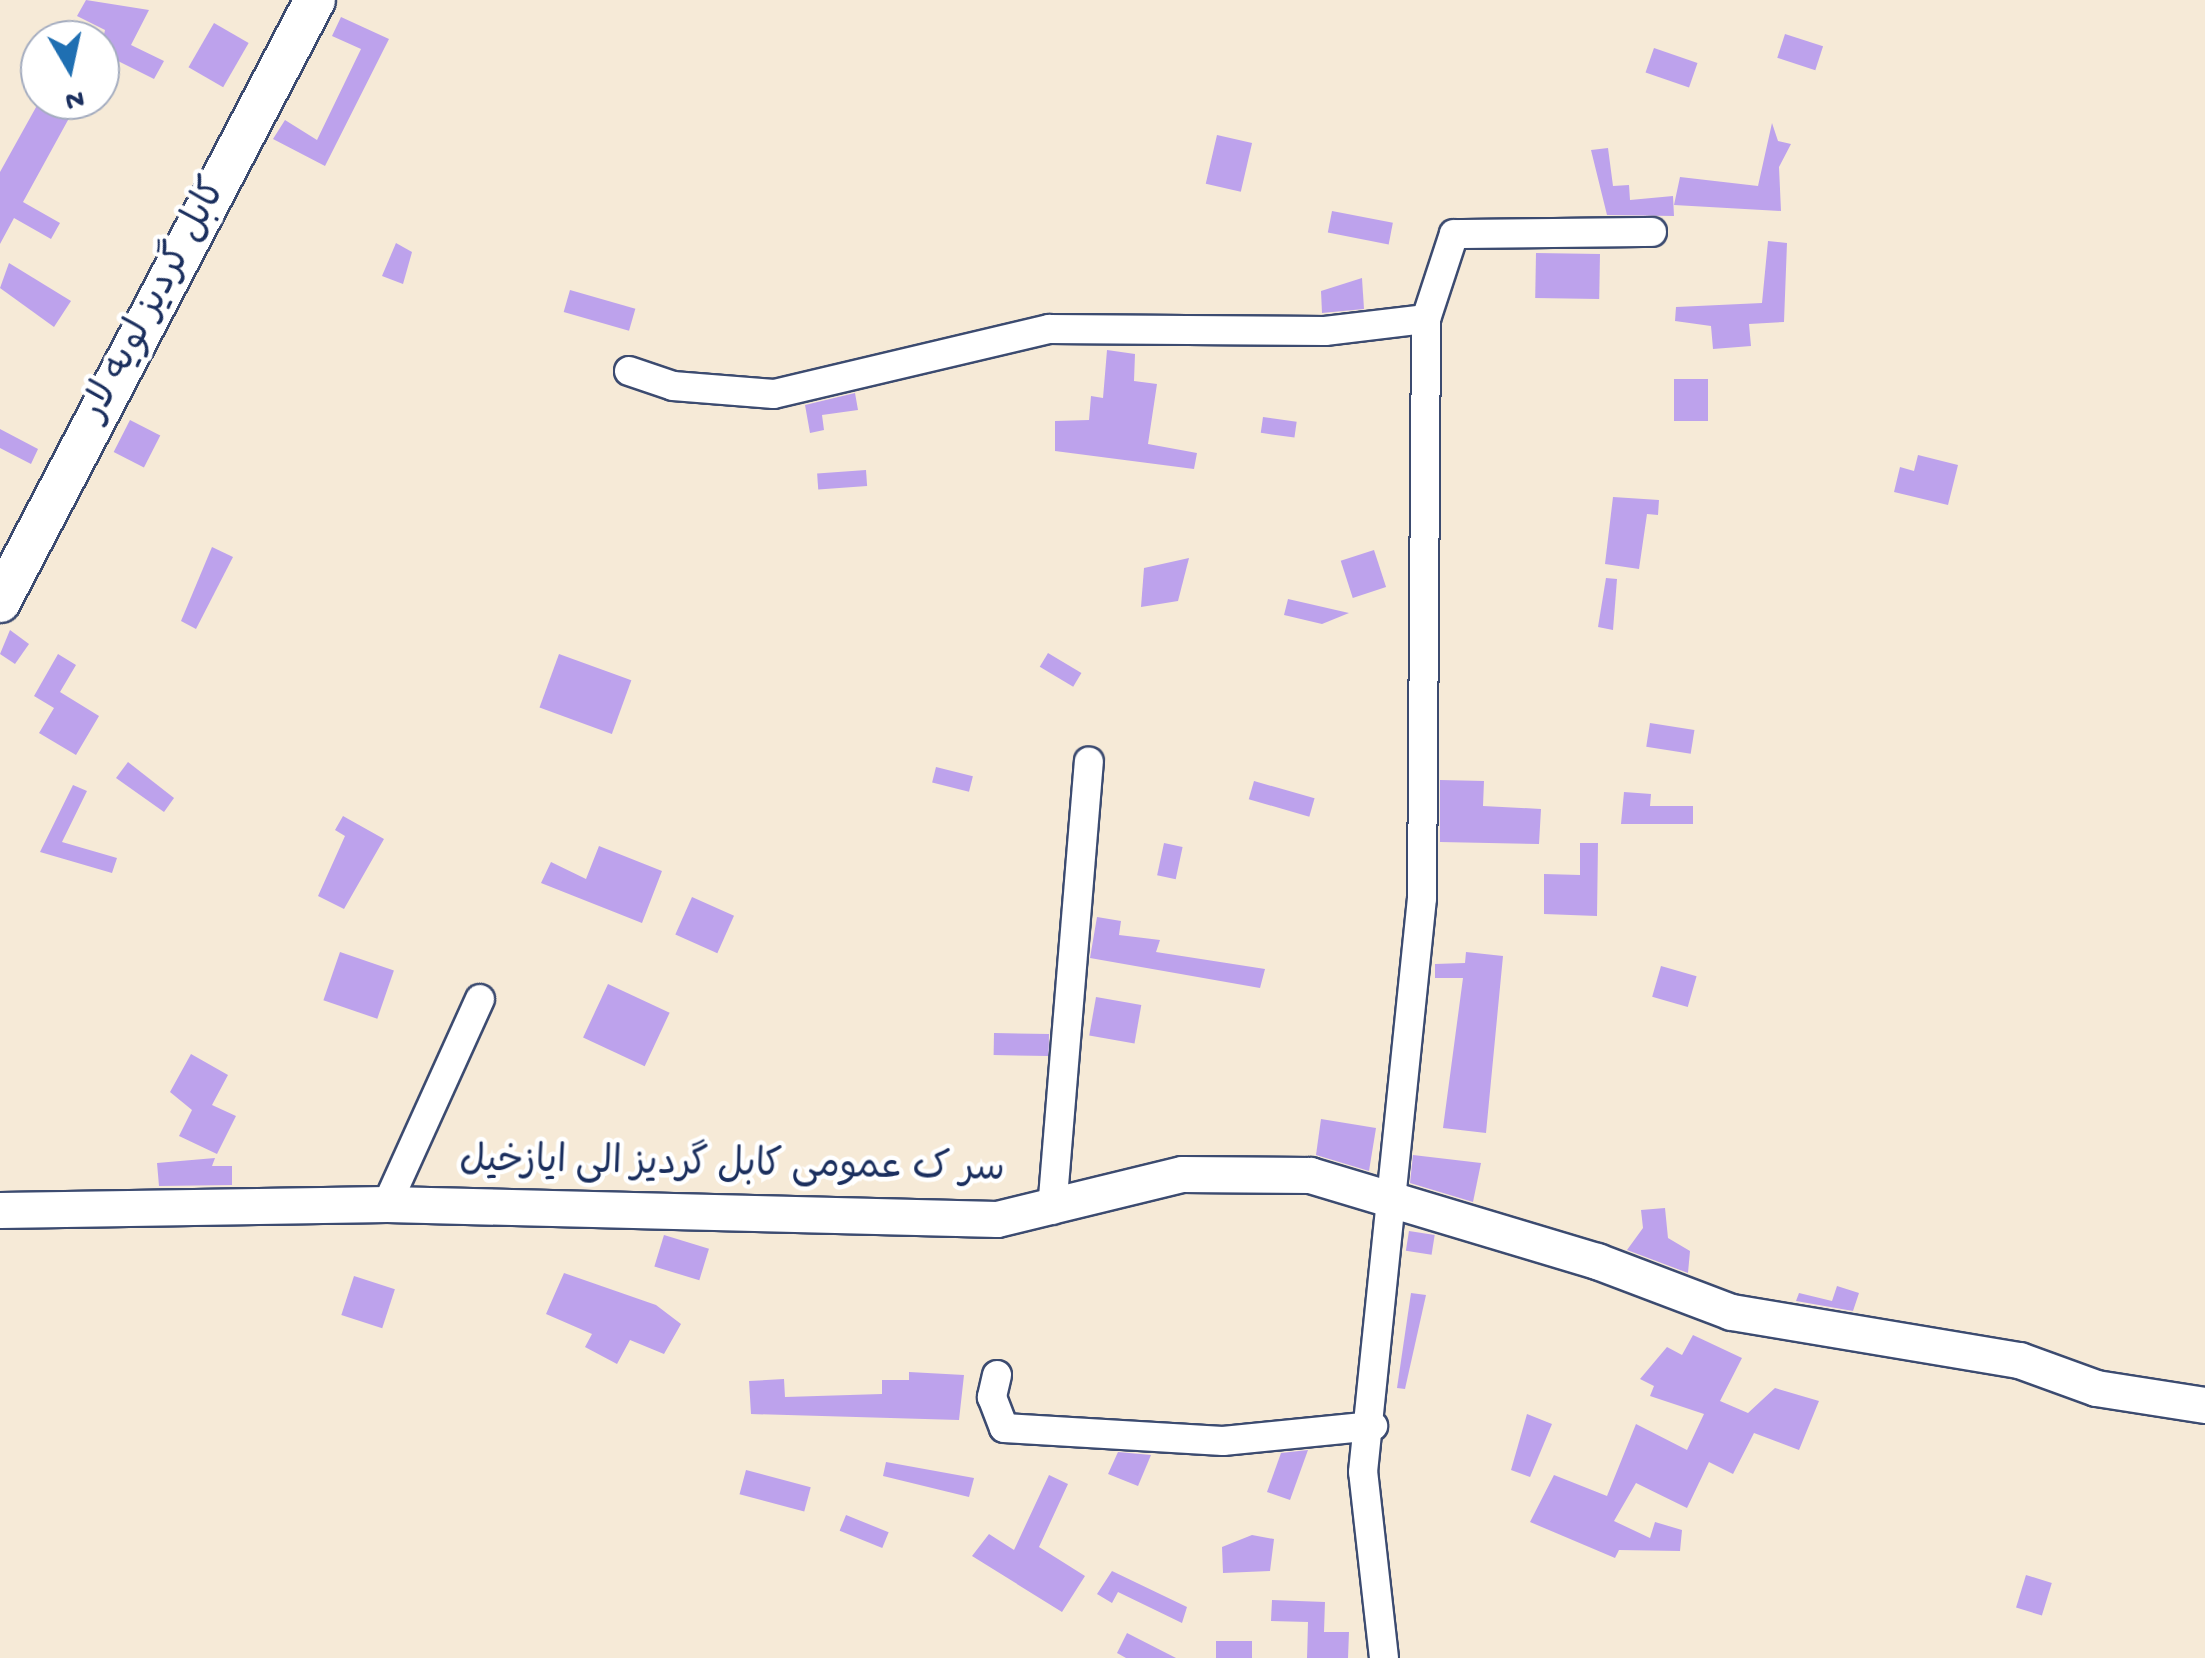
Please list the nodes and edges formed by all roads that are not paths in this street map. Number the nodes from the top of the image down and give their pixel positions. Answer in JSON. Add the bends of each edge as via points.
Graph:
{"nodes":[{"id":1,"x":315,"y":0,"type":"edge"},
{"id":2,"x":1652,"y":232,"type":"dead end"},
{"id":3,"x":1426,"y":318,"type":"junction"},
{"id":4,"x":629,"y":371,"type":"dead end"},
{"id":5,"x":0,"y":602,"type":"edge"},
{"id":6,"x":1089,"y":762,"type":"dead end"},
{"id":7,"x":480,"y":999,"type":"dead end"},
{"id":8,"x":1394,"y":1203,"type":"junction"},
{"id":9,"x":387,"y":1204,"type":"junction"},
{"id":10,"x":0,"y":1210,"type":"edge"},
{"id":11,"x":1052,"y":1210,"type":"junction"},
{"id":12,"x":997,"y":1375,"type":"dead end"},
{"id":13,"x":2205,"y":1405,"type":"edge"},
{"id":14,"x":1372,"y":1426,"type":"junction"},
{"id":15,"x":1384,"y":1658,"type":"edge"}],
"edges":[{"from":1,"to":5,"type":"highway","name":"کابل گردیز لویه لار"},
{"from":2,"to":3,"type":"street","via":[[1454,234]]},
{"from":3,"to":4,"type":"street","via":[[1325,331],[1049,329],[774,394],[673,386]]},
{"from":3,"to":8,"type":"street","via":[[1422,898]]},
{"from":6,"to":11,"type":"street"},
{"from":7,"to":9,"type":"street"},
{"from":8,"to":11,"type":"main road","name":"سر ک عمومی کابل گردیز الی ایازخیل","via":[[1310,1175],[1248,1170],[1182,1174]]},
{"from":8,"to":13,"type":"main road","name":"سر ک عمومی کابل گردیز الی ایازخیل","via":[[1597,1262],[1730,1312],[2019,1360],[2096,1388]]},
{"from":8,"to":14,"type":"street"},
{"from":9,"to":10,"type":"main road","name":"سر ک عمومی کابل گردیز الی ایازخیل"},
{"from":9,"to":11,"type":"main road","name":"سر ک عمومی کابل گردیز الی ایازخیل","via":[[997,1219]]},
{"from":12,"to":14,"type":"street","via":[[992,1397],[1004,1428],[1223,1441]]},
{"from":14,"to":15,"type":"street","via":[[1364,1508]]}]}
